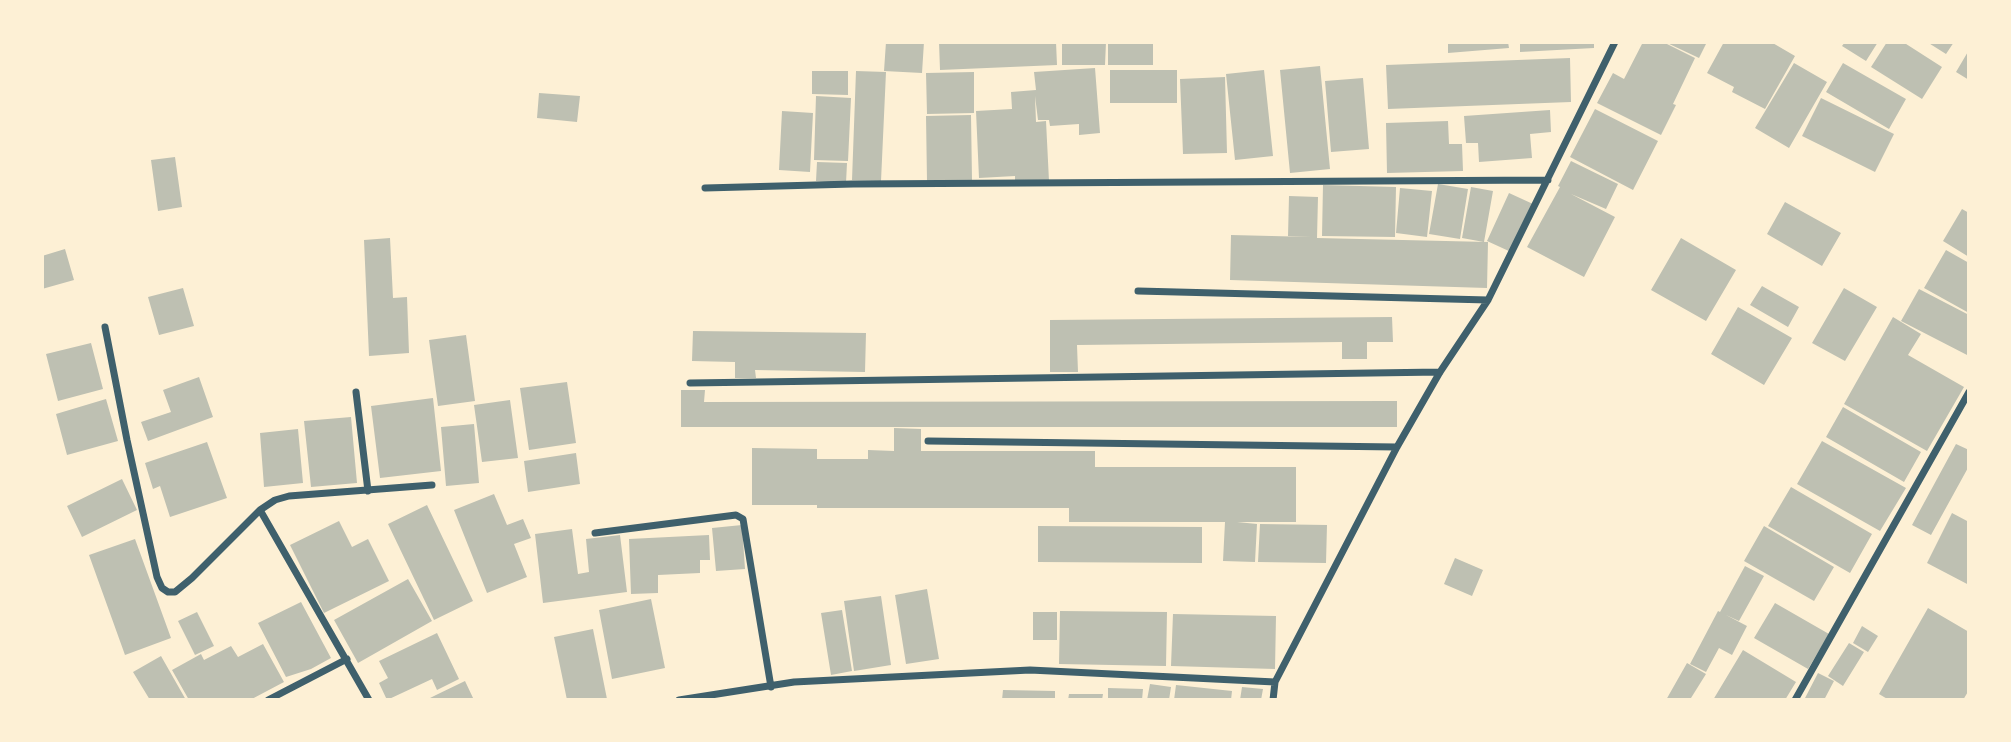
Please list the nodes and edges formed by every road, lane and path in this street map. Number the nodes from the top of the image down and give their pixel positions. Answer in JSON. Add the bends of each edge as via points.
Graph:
{"nodes":[{"id":1,"x":1615,"y":42,"type":"edge"},
{"id":2,"x":1548,"y":180,"type":"junction"},
{"id":3,"x":705,"y":188,"type":"dead end"},
{"id":4,"x":1138,"y":291,"type":"dead end"},
{"id":5,"x":1488,"y":300,"type":"junction"},
{"id":6,"x":106,"y":327,"type":"dead end"},
{"id":7,"x":1440,"y":372,"type":"junction"},
{"id":8,"x":690,"y":383,"type":"dead end"},
{"id":9,"x":356,"y":392,"type":"dead end"},
{"id":10,"x":1969,"y":392,"type":"edge"},
{"id":11,"x":928,"y":441,"type":"dead end"},
{"id":12,"x":1397,"y":447,"type":"junction"},
{"id":13,"x":432,"y":485,"type":"dead end"},
{"id":14,"x":368,"y":491,"type":"junction"},
{"id":15,"x":260,"y":510,"type":"junction"},
{"id":16,"x":595,"y":533,"type":"dead end"},
{"id":17,"x":347,"y":659,"type":"junction"},
{"id":18,"x":1275,"y":682,"type":"junction"},
{"id":19,"x":771,"y":687,"type":"junction"},
{"id":20,"x":268,"y":700,"type":"edge"},
{"id":21,"x":369,"y":700,"type":"edge"},
{"id":22,"x":679,"y":700,"type":"edge"},
{"id":23,"x":1273,"y":700,"type":"edge"},
{"id":24,"x":1795,"y":700,"type":"edge"}],
"edges":[{"from":1,"to":2,"type":"street"},
{"from":2,"to":3,"type":"street"},
{"from":2,"to":5,"type":"street"},
{"from":4,"to":5,"type":"street"},
{"from":5,"to":7,"type":"street"},
{"from":6,"to":15,"type":"street","via":[[132,465],[162,588],[175,592]]},
{"from":7,"to":8,"type":"street"},
{"from":7,"to":12,"type":"street"},
{"from":9,"to":14,"type":"street"},
{"from":10,"to":24,"type":"street"},
{"from":11,"to":12,"type":"street"},
{"from":12,"to":18,"type":"street"},
{"from":13,"to":14,"type":"street"},
{"from":14,"to":15,"type":"street","via":[[289,496]]},
{"from":15,"to":17,"type":"street"},
{"from":16,"to":19,"type":"street","via":[[736,516],[743,519]]},
{"from":17,"to":20,"type":"street"},
{"from":17,"to":21,"type":"street"},
{"from":18,"to":19,"type":"street","via":[[1030,670]]},
{"from":18,"to":23,"type":"street"},
{"from":19,"to":22,"type":"street"}]}
